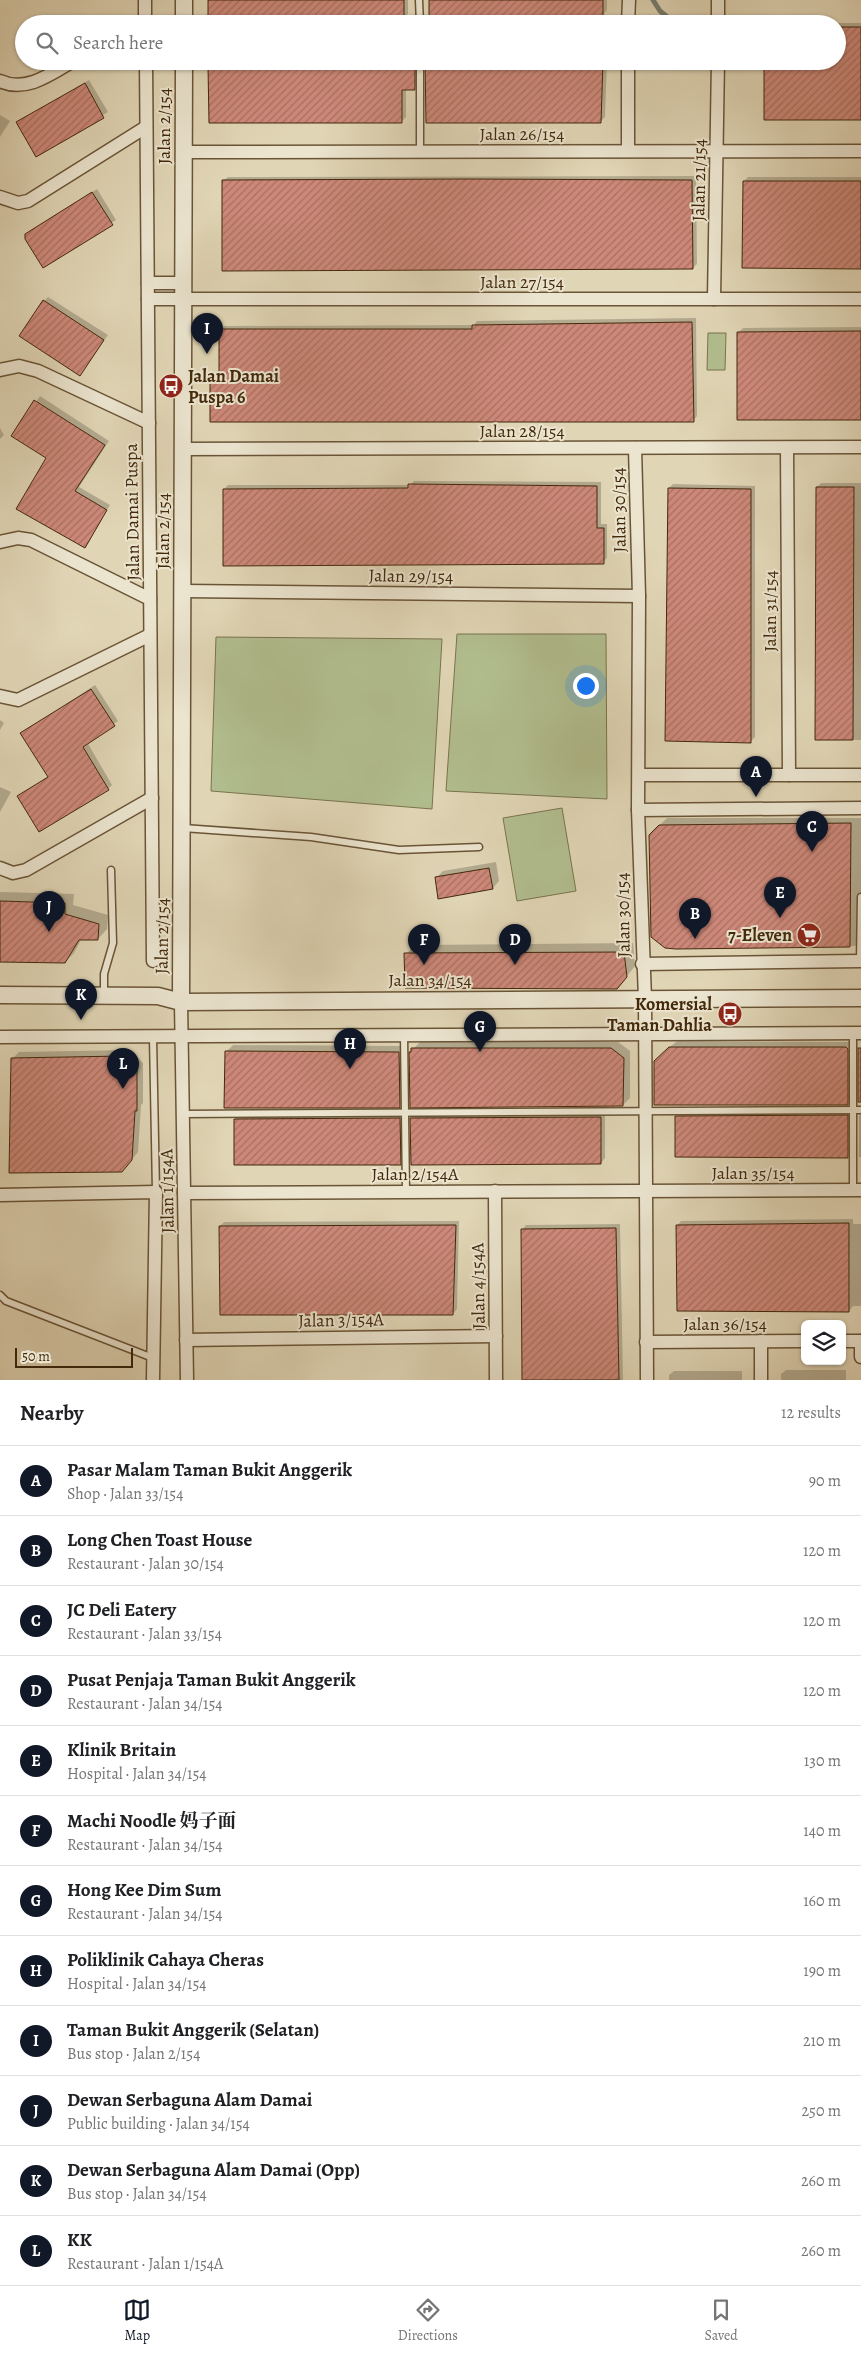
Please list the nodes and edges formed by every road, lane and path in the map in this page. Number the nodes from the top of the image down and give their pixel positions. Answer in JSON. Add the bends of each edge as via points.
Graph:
{"nodes":[{"id":1,"x":145,"y":0,"type":"edge"},
{"id":2,"x":184,"y":0,"type":"edge"},
{"id":3,"x":419,"y":0,"type":"edge"},
{"id":4,"x":629,"y":0,"type":"edge"},
{"id":5,"x":718,"y":0,"type":"edge"},
{"id":6,"x":144,"y":15,"type":"edge"},
{"id":7,"x":184,"y":15,"type":"edge"},
{"id":8,"x":420,"y":15,"type":"edge"},
{"id":9,"x":628,"y":15,"type":"edge"},
{"id":10,"x":718,"y":15,"type":"edge"},
{"id":11,"x":58,"y":70,"type":"edge"},
{"id":12,"x":146,"y":70,"type":"edge"},
{"id":13,"x":184,"y":70,"type":"edge"},
{"id":14,"x":420,"y":70,"type":"edge"},
{"id":15,"x":628,"y":70,"type":"edge"},
{"id":16,"x":718,"y":70,"type":"edge"},
{"id":17,"x":0,"y":81,"type":"edge"},
{"id":18,"x":146,"y":128,"type":"junction"},
{"id":19,"x":628,"y":151,"type":"junction"},
{"id":20,"x":718,"y":151,"type":"junction"},
{"id":21,"x":861,"y":151,"type":"edge"},
{"id":22,"x":184,"y":152,"type":"junction"},
{"id":23,"x":420,"y":152,"type":"junction"},
{"id":24,"x":0,"y":197,"type":"edge"},
{"id":25,"x":148,"y":283,"type":"junction"},
{"id":26,"x":183,"y":291,"type":"junction"},
{"id":27,"x":148,"y":299,"type":"junction"},
{"id":28,"x":714,"y":299,"type":"junction"},
{"id":29,"x":861,"y":299,"type":"edge"},
{"id":30,"x":0,"y":370,"type":"edge"},
{"id":31,"x":149,"y":423,"type":"junction"},
{"id":32,"x":861,"y":447,"type":"edge"},
{"id":33,"x":635,"y":448,"type":"junction"},
{"id":34,"x":787,"y":448,"type":"junction"},
{"id":35,"x":183,"y":449,"type":"junction"},
{"id":36,"x":0,"y":542,"type":"edge"},
{"id":37,"x":183,"y":592,"type":"junction"},
{"id":38,"x":639,"y":596,"type":"junction"},
{"id":39,"x":150,"y":599,"type":"junction"},
{"id":40,"x":150,"y":635,"type":"junction"},
{"id":41,"x":0,"y":696,"type":"edge"},
{"id":42,"x":640,"y":774,"type":"junction"},
{"id":43,"x":789,"y":774,"type":"junction"},
{"id":44,"x":861,"y":775,"type":"edge"},
{"id":45,"x":152,"y":798,"type":"junction"},
{"id":46,"x":861,"y":808,"type":"edge"},
{"id":47,"x":638,"y":810,"type":"junction"},
{"id":48,"x":182,"y":828,"type":"junction"},
{"id":49,"x":478,"y":848,"type":"dead end"},
{"id":50,"x":0,"y":868,"type":"edge"},
{"id":51,"x":111,"y":870,"type":"dead end"},
{"id":52,"x":861,"y":897,"type":"edge"},
{"id":53,"x":861,"y":961,"type":"edge"},
{"id":54,"x":153,"y":962,"type":"dead end"},
{"id":55,"x":642,"y":964,"type":"junction"},
{"id":56,"x":0,"y":995,"type":"edge"},
{"id":57,"x":104,"y":996,"type":"junction"},
{"id":58,"x":861,"y":998,"type":"edge"},
{"id":59,"x":644,"y":999,"type":"junction"},
{"id":60,"x":182,"y":1002,"type":"junction"},
{"id":61,"x":857,"y":1033,"type":"edge"},
{"id":62,"x":645,"y":1034,"type":"junction"},
{"id":63,"x":404,"y":1035,"type":"junction"},
{"id":64,"x":153,"y":1036,"type":"junction"},
{"id":65,"x":182,"y":1036,"type":"junction"},
{"id":66,"x":0,"y":1037,"type":"edge"},
{"id":67,"x":853,"y":1110,"type":"junction"},
{"id":68,"x":861,"y":1110,"type":"edge"},
{"id":69,"x":645,"y":1112,"type":"junction"},
{"id":70,"x":405,"y":1113,"type":"junction"},
{"id":71,"x":183,"y":1114,"type":"junction"},
{"id":72,"x":646,"y":1190,"type":"junction"},
{"id":73,"x":857,"y":1190,"type":"edge"},
{"id":74,"x":495,"y":1191,"type":"junction"},
{"id":75,"x":156,"y":1192,"type":"junction"},
{"id":76,"x":184,"y":1192,"type":"junction"},
{"id":77,"x":406,"y":1192,"type":"junction"},
{"id":78,"x":0,"y":1195,"type":"edge"},
{"id":79,"x":0,"y":1295,"type":"edge"},
{"id":80,"x":496,"y":1336,"type":"junction"},
{"id":81,"x":186,"y":1340,"type":"junction"},
{"id":82,"x":861,"y":1340,"type":"edge"},
{"id":83,"x":761,"y":1341,"type":"junction"},
{"id":84,"x":801,"y":1341,"type":"edge"},
{"id":85,"x":846,"y":1341,"type":"edge"},
{"id":86,"x":646,"y":1342,"type":"junction"},
{"id":87,"x":861,"y":1356,"type":"edge"},
{"id":88,"x":153,"y":1358,"type":"junction"},
{"id":89,"x":153,"y":1380,"type":"edge"},
{"id":90,"x":187,"y":1380,"type":"edge"},
{"id":91,"x":496,"y":1380,"type":"edge"},
{"id":92,"x":646,"y":1380,"type":"edge"},
{"id":93,"x":761,"y":1380,"type":"edge"}],
"edges":[{"from":1,"to":6,"type":"street"},
{"from":2,"to":7,"type":"street"},
{"from":3,"to":8,"type":"lane"},
{"from":4,"to":9,"type":"street"},
{"from":5,"to":10,"type":"street"},
{"from":11,"to":17,"type":"street","via":[[39,81],[22,85]]},
{"from":12,"to":18,"type":"street","name":"Jalan Damai Puspa"},
{"from":13,"to":22,"type":"street","name":"Jalan 2/154"},
{"from":14,"to":23,"type":"lane"},
{"from":15,"to":19,"type":"street"},
{"from":16,"to":20,"type":"street","name":"Jalan 21/154"},
{"from":18,"to":24,"type":"street","via":[[28,201],[18,203]]},
{"from":18,"to":25,"type":"street","name":"Jalan Damai Puspa"},
{"from":19,"to":20,"type":"street","name":"Jalan 26/154"},
{"from":19,"to":23,"type":"street","name":"Jalan 26/154"},
{"from":20,"to":21,"type":"street","name":"Jalan 26/154"},
{"from":20,"to":28,"type":"street","name":"Jalan 21/154"},
{"from":22,"to":23,"type":"street","name":"Jalan 26/154"},
{"from":22,"to":26,"type":"street","name":"Jalan 2/154"},
{"from":25,"to":26,"type":"street"},
{"from":25,"to":27,"type":"street","name":"Jalan Damai Puspa"},
{"from":26,"to":27,"type":"street"},
{"from":26,"to":28,"type":"street","name":"Jalan 27/154"},
{"from":26,"to":35,"type":"street","name":"Jalan 2/154"},
{"from":27,"to":31,"type":"street","name":"Jalan Damai Puspa"},
{"from":28,"to":29,"type":"street","name":"Jalan 27/154"},
{"from":30,"to":31,"type":"street","via":[[19,366],[38,371]]},
{"from":31,"to":39,"type":"street","name":"Jalan Damai Puspa"},
{"from":32,"to":34,"type":"street","name":"Jalan 28/154"},
{"from":33,"to":34,"type":"street","name":"Jalan 28/154"},
{"from":33,"to":35,"type":"street","name":"Jalan 28/154"},
{"from":33,"to":38,"type":"street","name":"Jalan 30/154"},
{"from":34,"to":43,"type":"street","name":"Jalan 31/154"},
{"from":35,"to":37,"type":"street","name":"Jalan 2/154"},
{"from":36,"to":39,"type":"street","via":[[18,538],[31,540]]},
{"from":37,"to":38,"type":"street","name":"Jalan 29/154"},
{"from":37,"to":48,"type":"street","name":"Jalan 2/154"},
{"from":38,"to":42,"type":"street","name":"Jalan 30/154"},
{"from":39,"to":40,"type":"street","name":"Jalan Damai Puspa"},
{"from":40,"to":41,"type":"street","via":[[18,700]]},
{"from":40,"to":45,"type":"street","name":"Jalan Damai Puspa"},
{"from":42,"to":43,"type":"street"},
{"from":42,"to":47,"type":"street","name":"Jalan 30/154"},
{"from":43,"to":44,"type":"street"},
{"from":45,"to":50,"type":"street","via":[[26,870],[13,873]]},
{"from":45,"to":54,"type":"street","name":"Jalan Damai Puspa"},
{"from":46,"to":47,"type":"street"},
{"from":47,"to":55,"type":"street","name":"Jalan 30/154"},
{"from":48,"to":49,"type":"lane","via":[[311,837],[399,850]]},
{"from":48,"to":60,"type":"street","name":"Jalan 2/154"},
{"from":51,"to":57,"type":"lane","via":[[113,943],[104,974]]},
{"from":52,"to":53,"type":"lane"},
{"from":53,"to":55,"type":"street"},
{"from":55,"to":59,"type":"street","name":"Jalan 30/154"},
{"from":56,"to":57,"type":"street","name":"Jalan 34/154"},
{"from":57,"to":60,"type":"street","name":"Jalan 34/154","via":[[158,996]]},
{"from":58,"to":59,"type":"street","name":"Jalan 34/154"},
{"from":59,"to":60,"type":"street","name":"Jalan 34/154"},
{"from":59,"to":62,"type":"street","name":"Jalan 30/154"},
{"from":60,"to":65,"type":"street","name":"Jalan 1/154A"},
{"from":61,"to":62,"type":"street"},
{"from":61,"to":67,"type":"lane"},
{"from":62,"to":63,"type":"street"},
{"from":62,"to":69,"type":"street","name":"Jalan 30/154"},
{"from":63,"to":65,"type":"street"},
{"from":63,"to":70,"type":"lane"},
{"from":64,"to":65,"type":"street"},
{"from":64,"to":66,"type":"street"},
{"from":64,"to":75,"type":"lane"},
{"from":65,"to":71,"type":"street","name":"Jalan 1/154A"},
{"from":67,"to":68,"type":"lane"},
{"from":67,"to":69,"type":"lane"},
{"from":67,"to":73,"type":"lane"},
{"from":69,"to":70,"type":"lane"},
{"from":69,"to":72,"type":"street","name":"Jalan 30/154"},
{"from":70,"to":71,"type":"lane"},
{"from":70,"to":77,"type":"lane"},
{"from":71,"to":76,"type":"street","name":"Jalan 1/154A"},
{"from":72,"to":73,"type":"street","name":"Jalan 35/154"},
{"from":72,"to":74,"type":"street","name":"Jalan 2/154A"},
{"from":72,"to":86,"type":"street","name":"Jalan 30/154"},
{"from":74,"to":77,"type":"street","name":"Jalan 2/154A"},
{"from":74,"to":80,"type":"street","name":"Jalan 4/154A"},
{"from":75,"to":78,"type":"street"},
{"from":75,"to":88,"type":"street"},
{"from":76,"to":77,"type":"street","name":"Jalan 2/154A"},
{"from":76,"to":81,"type":"street","name":"Jalan 1/154A"},
{"from":79,"to":88,"type":"lane","via":[[6,1301]]},
{"from":80,"to":81,"type":"street","name":"Jalan 3/154A"},
{"from":80,"to":91,"type":"street","name":"Jalan 4/154A"},
{"from":81,"to":90,"type":"street","name":"Jalan 1/154A"},
{"from":82,"to":85,"type":"street"},
{"from":82,"to":87,"type":"street"},
{"from":83,"to":84,"type":"street","name":"Jalan 36/154"},
{"from":83,"to":86,"type":"street","name":"Jalan 36/154"},
{"from":83,"to":93,"type":"street"},
{"from":86,"to":92,"type":"street","name":"Jalan 30/154"},
{"from":88,"to":89,"type":"street"}]}
